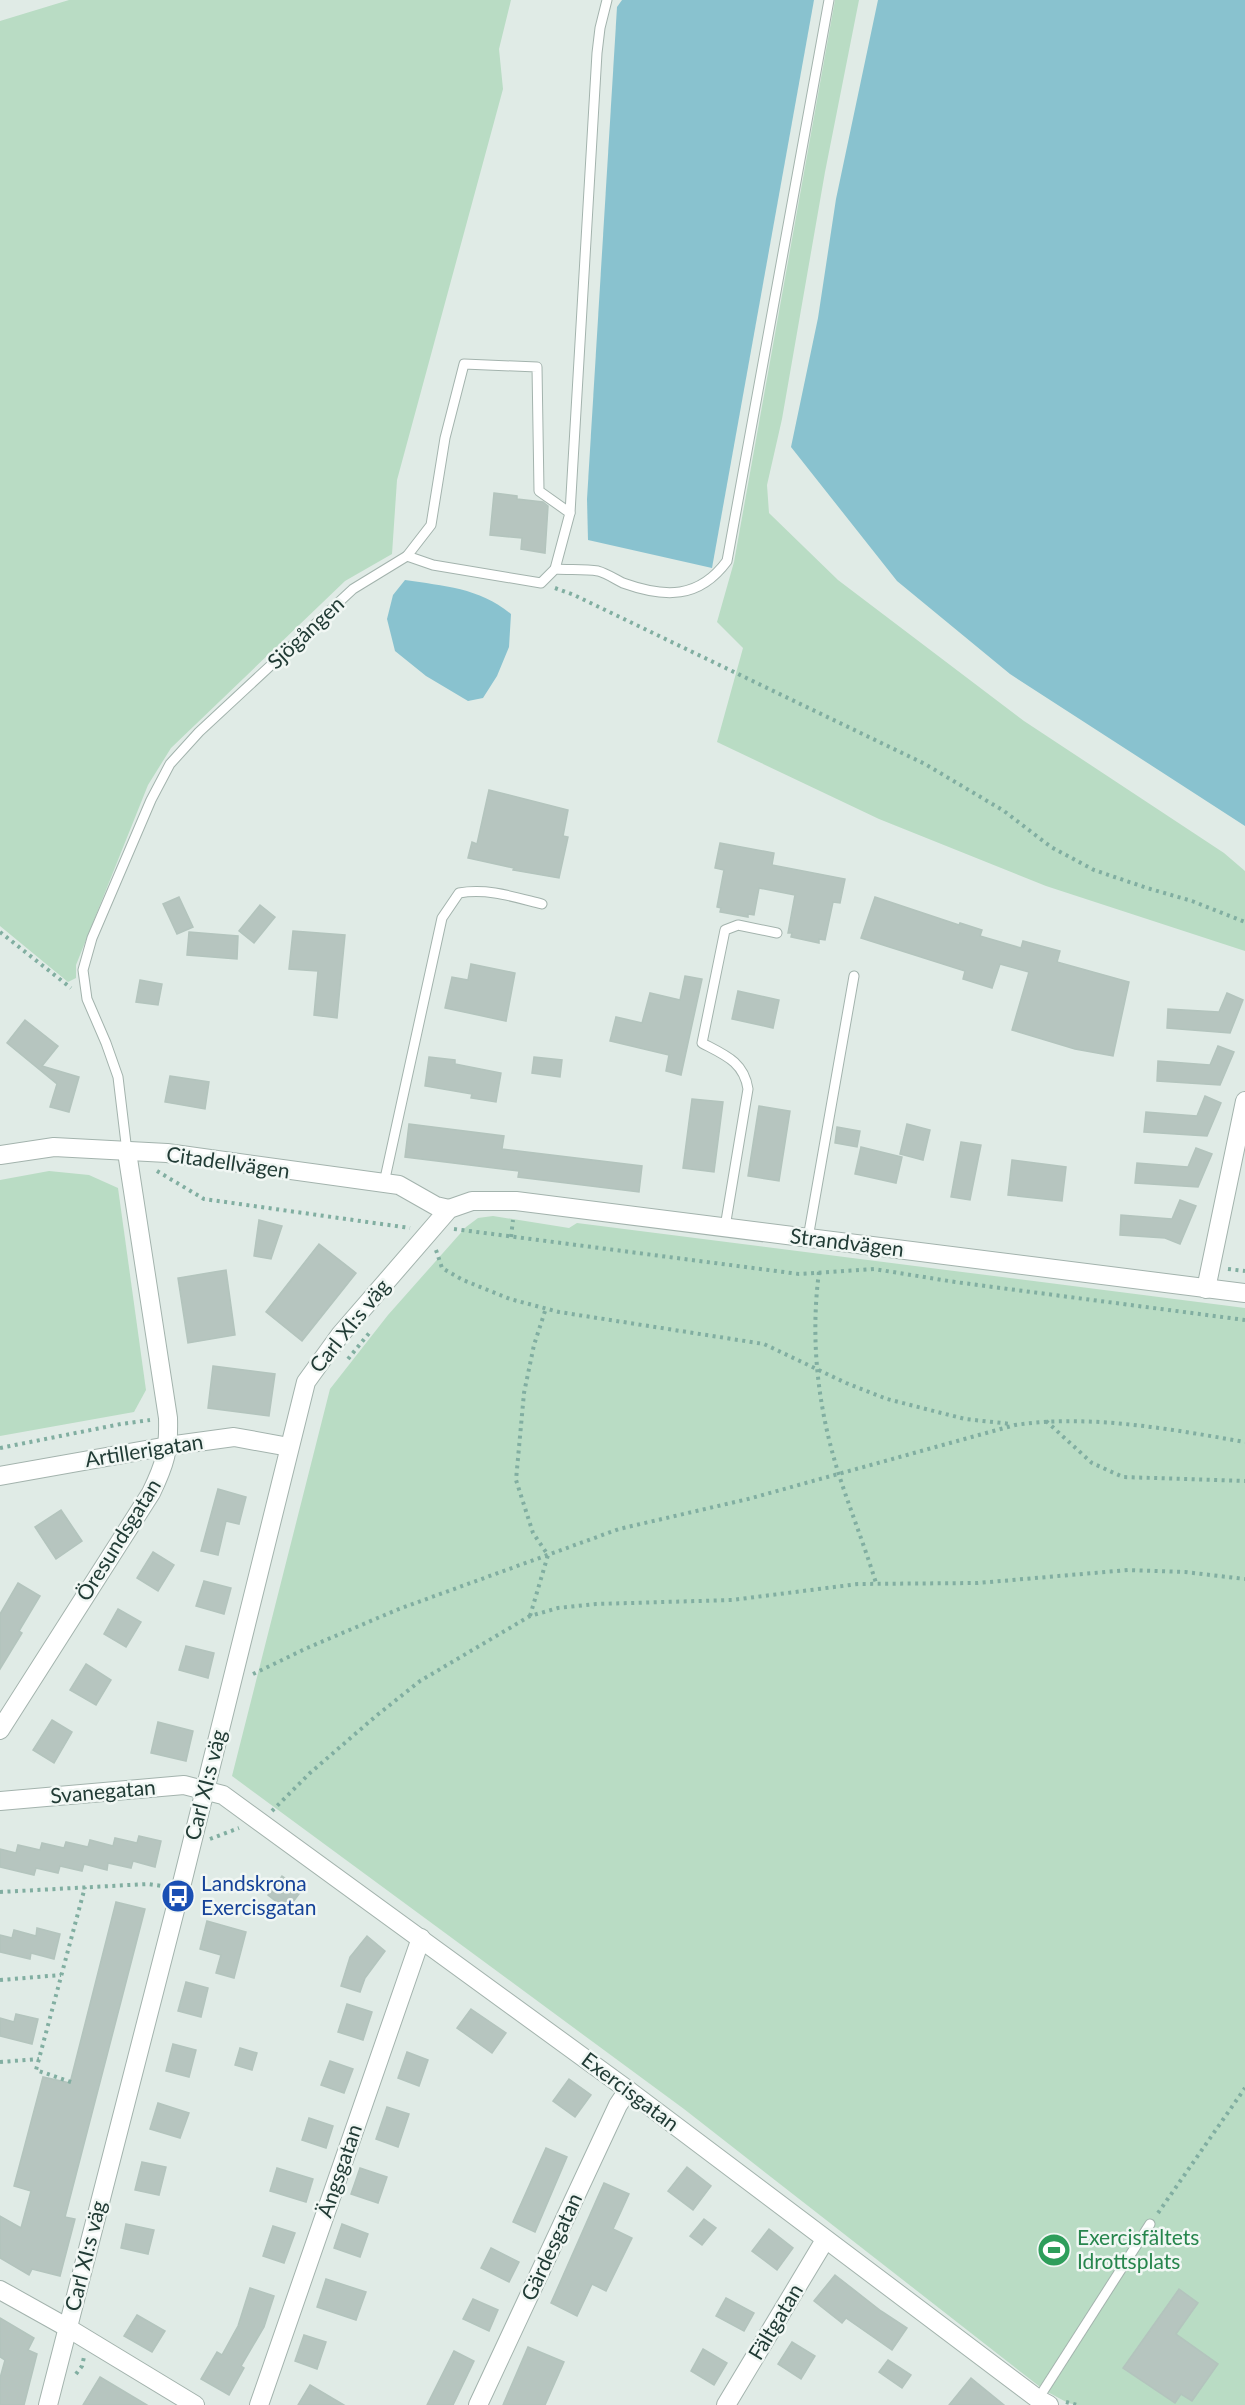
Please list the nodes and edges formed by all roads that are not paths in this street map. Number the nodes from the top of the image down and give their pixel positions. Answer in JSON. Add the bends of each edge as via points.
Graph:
{"nodes":[{"id":1,"x":607,"y":0,"type":"edge"},
{"id":2,"x":829,"y":0,"type":"edge"},
{"id":3,"x":570,"y":513,"type":"junction"},
{"id":4,"x":407,"y":556,"type":"junction"},
{"id":5,"x":555,"y":569,"type":"junction"},
{"id":6,"x":542,"y":904,"type":"dead end"},
{"id":7,"x":777,"y":933,"type":"dead end"},
{"id":8,"x":854,"y":976,"type":"dead end"},
{"id":9,"x":1245,"y":1101,"type":"edge"},
{"id":10,"x":127,"y":1152,"type":"junction"},
{"id":11,"x":0,"y":1155,"type":"edge"},
{"id":12,"x":384,"y":1183,"type":"junction"},
{"id":13,"x":450,"y":1209,"type":"junction"},
{"id":14,"x":725,"y":1227,"type":"junction"},
{"id":15,"x":808,"y":1238,"type":"junction"},
{"id":16,"x":1206,"y":1289,"type":"junction"},
{"id":17,"x":1245,"y":1293,"type":"edge"},
{"id":18,"x":168,"y":1446,"type":"junction"},
{"id":19,"x":289,"y":1448,"type":"junction"},
{"id":20,"x":0,"y":1476,"type":"edge"},
{"id":21,"x":0,"y":1730,"type":"edge"},
{"id":22,"x":205,"y":1789,"type":"junction"},
{"id":23,"x":0,"y":1801,"type":"edge"},
{"id":24,"x":421,"y":1938,"type":"junction"},
{"id":25,"x":628,"y":2090,"type":"junction"},
{"id":26,"x":1150,"y":2224,"type":"road end"},
{"id":27,"x":825,"y":2240,"type":"junction"},
{"id":28,"x":0,"y":2290,"type":"edge"},
{"id":29,"x":68,"y":2328,"type":"junction"},
{"id":30,"x":1040,"y":2403,"type":"edge"},
{"id":31,"x":48,"y":2405,"type":"edge"},
{"id":32,"x":195,"y":2405,"type":"edge"},
{"id":33,"x":259,"y":2405,"type":"edge"},
{"id":34,"x":478,"y":2405,"type":"edge"},
{"id":35,"x":726,"y":2405,"type":"edge"}],
"edges":[{"from":1,"to":3,"type":"lane","via":[[597,53]]},
{"from":2,"to":5,"type":"lane","via":[[727,561],[707,584],[679,593],[657,593],[598,572]]},
{"from":3,"to":4,"type":"lane","via":[[539,491],[537,367],[464,364],[445,438],[431,525]]},
{"from":3,"to":5,"type":"lane"},
{"from":4,"to":5,"type":"lane","via":[[433,565],[541,583]]},
{"from":4,"to":10,"type":"lane","name":"Sjögången","via":[[353,589],[199,732],[170,764],[151,800],[92,938],[83,970],[87,999],[118,1077]]},
{"from":6,"to":12,"type":"lane","via":[[475,890],[459,893],[442,918]]},
{"from":7,"to":14,"type":"lane","via":[[738,925],[725,930],[702,1043],[738,1065],[746,1076],[748,1089]]},
{"from":8,"to":15,"type":"lane"},
{"from":9,"to":16,"type":"street"},
{"from":10,"to":11,"type":"street","name":"Citadellvägen","via":[[54,1147]]},
{"from":10,"to":12,"type":"street","name":"Citadellvägen","via":[[167,1153]]},
{"from":10,"to":18,"type":"street","name":"Öresundsgatan","via":[[168,1418]]},
{"from":12,"to":13,"type":"street","name":"Citadellvägen","via":[[399,1185],[436,1206]]},
{"from":13,"to":14,"type":"street","name":"Strandvägen","via":[[472,1201],[516,1201]]},
{"from":13,"to":19,"type":"street","name":"Carl XI:s väg","via":[[318,1364],[306,1382]]},
{"from":14,"to":15,"type":"street","name":"Strandvägen"},
{"from":15,"to":16,"type":"street","name":"Strandvägen"},
{"from":16,"to":17,"type":"street","name":"Strandvägen"},
{"from":18,"to":19,"type":"street","name":"Artillerigatan","via":[[234,1437]]},
{"from":18,"to":20,"type":"street","name":"Artillerigatan"},
{"from":18,"to":21,"type":"street","name":"Öresundsgatan","via":[[151,1493]]},
{"from":19,"to":22,"type":"street","name":"Carl XI:s väg"},
{"from":22,"to":23,"type":"street","name":"Svanegatan","via":[[184,1785]]},
{"from":22,"to":24,"type":"street","name":"Exercisgatan","via":[[223,1795]]},
{"from":22,"to":29,"type":"street","name":"Carl XI:s väg"},
{"from":24,"to":25,"type":"street","name":"Exercisgatan"},
{"from":24,"to":33,"type":"street","name":"Ängsgatan"},
{"from":25,"to":27,"type":"street","name":"Exercisgatan"},
{"from":25,"to":34,"type":"street","name":"Gärdesgatan"},
{"from":26,"to":30,"type":"lane"},
{"from":27,"to":30,"type":"street","name":"Exercisgatan"},
{"from":27,"to":35,"type":"street","name":"Fältgatan"},
{"from":28,"to":29,"type":"street"},
{"from":29,"to":31,"type":"street","name":"Carl XI:s väg"},
{"from":29,"to":32,"type":"street"}]}
